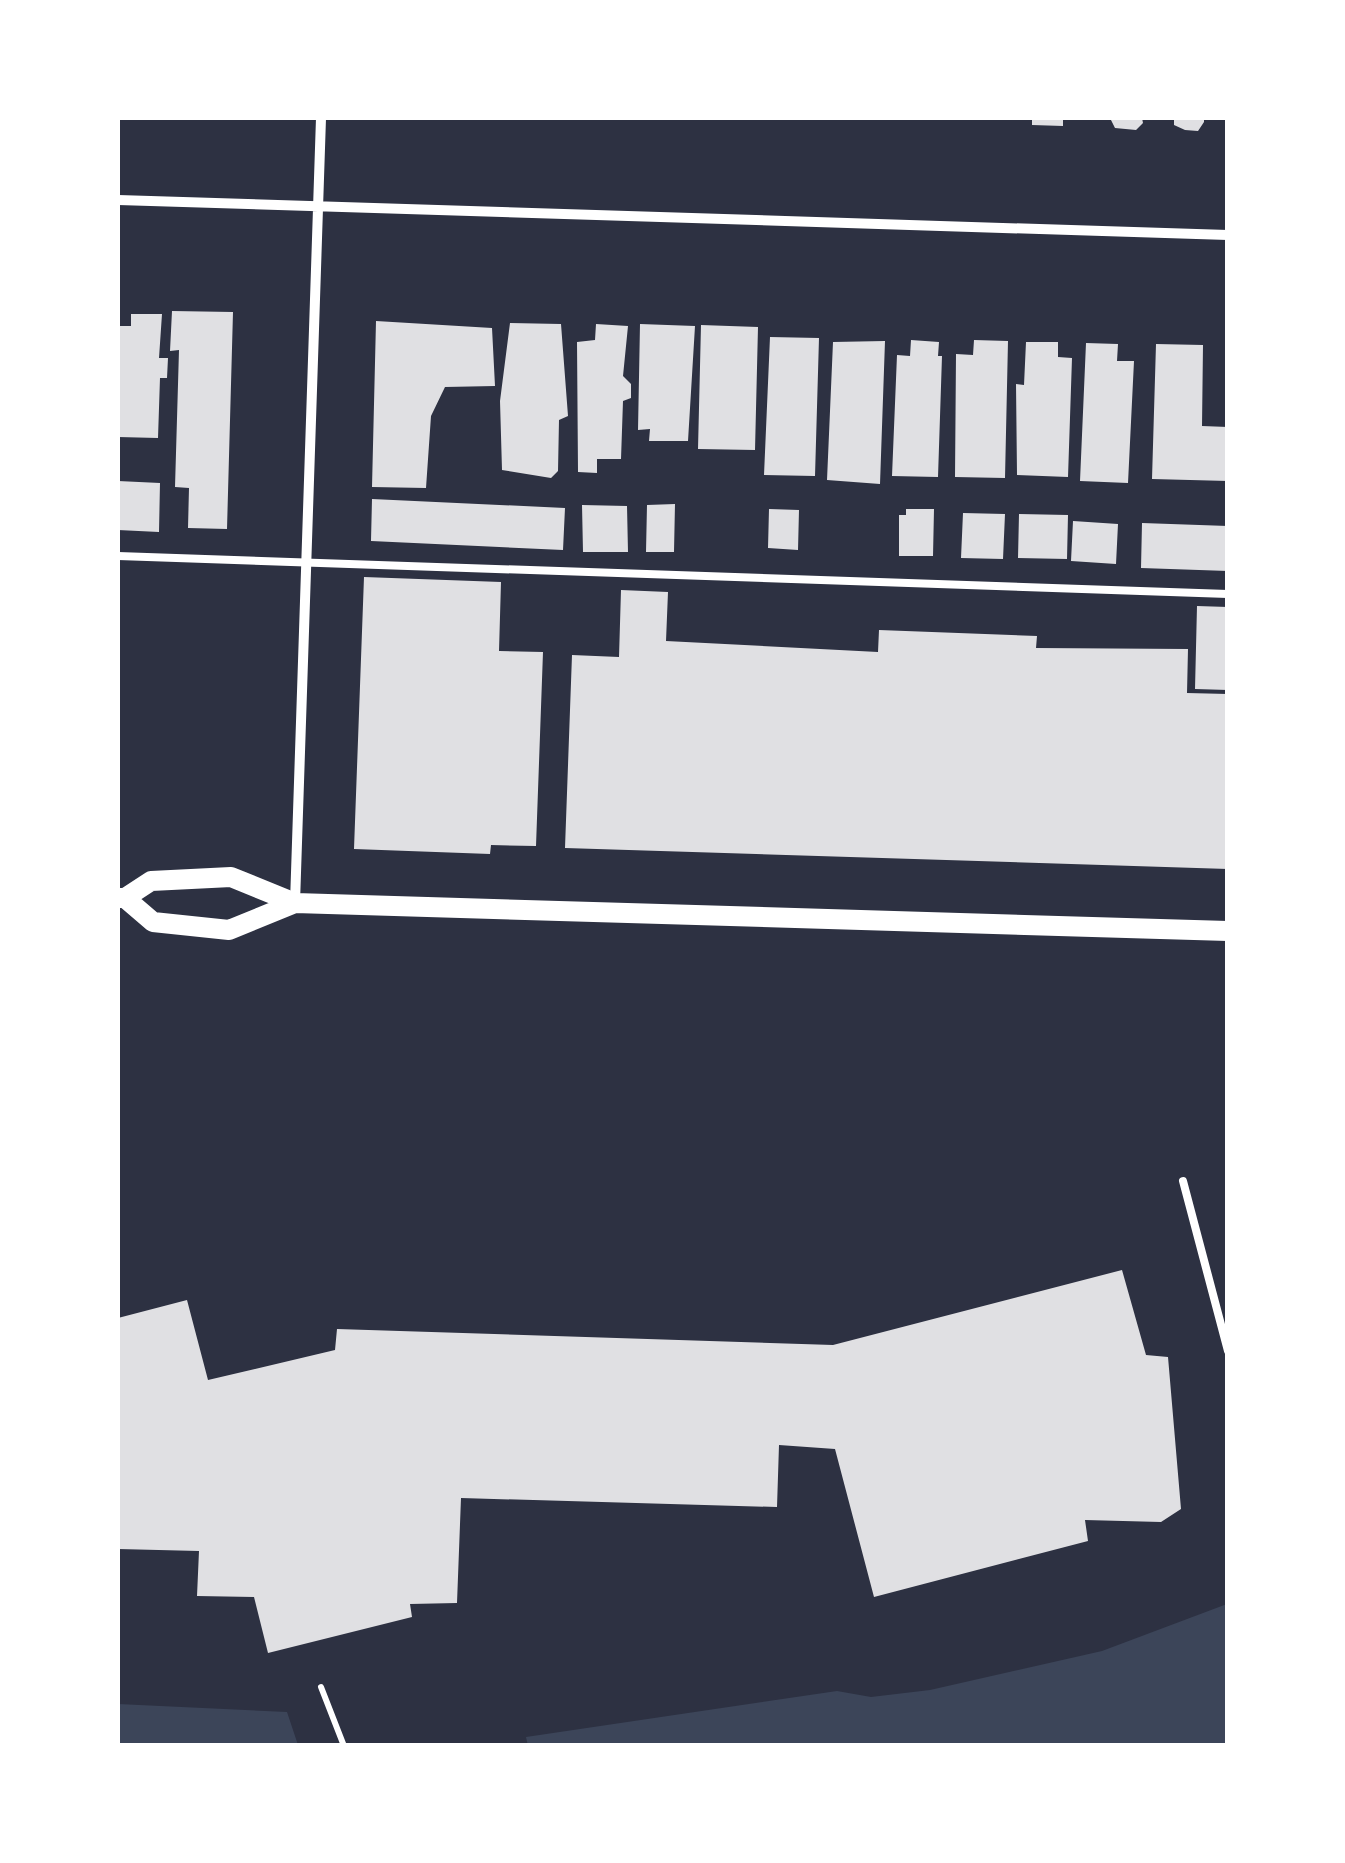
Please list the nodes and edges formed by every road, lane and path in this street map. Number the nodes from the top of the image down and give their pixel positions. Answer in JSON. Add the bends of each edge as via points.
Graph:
{"nodes":[{"id":1,"x":320,"y":118,"type":"edge"},
{"id":2,"x":118,"y":200,"type":"edge"},
{"id":3,"x":317,"y":206,"type":"junction"},
{"id":4,"x":1228,"y":235,"type":"edge"},
{"id":5,"x":118,"y":556,"type":"edge"},
{"id":6,"x":306,"y":563,"type":"junction"},
{"id":7,"x":1228,"y":594,"type":"edge"},
{"id":8,"x":121,"y":898,"type":"edge"},
{"id":9,"x":296,"y":903,"type":"junction"},
{"id":10,"x":1228,"y":931,"type":"edge"},
{"id":11,"x":1183,"y":1182,"type":"dead end"},
{"id":12,"x":1228,"y":1351,"type":"edge"},
{"id":13,"x":321,"y":1687,"type":"dead end"},
{"id":14,"x":344,"y":1746,"type":"edge"}],
"edges":[{"from":1,"to":3,"type":"street"},
{"from":2,"to":3,"type":"street"},
{"from":3,"to":4,"type":"street"},
{"from":3,"to":6,"type":"street"},
{"from":5,"to":6,"type":"lane"},
{"from":6,"to":7,"type":"lane"},
{"from":6,"to":9,"type":"street"},
{"from":8,"to":9,"type":"main road","via":[[151,881],[230,877]]},
{"from":8,"to":9,"type":"main road","via":[[154,922],[228,930]]},
{"from":9,"to":10,"type":"main road"},
{"from":11,"to":12,"type":"lane"},
{"from":13,"to":14,"type":"path"}]}
